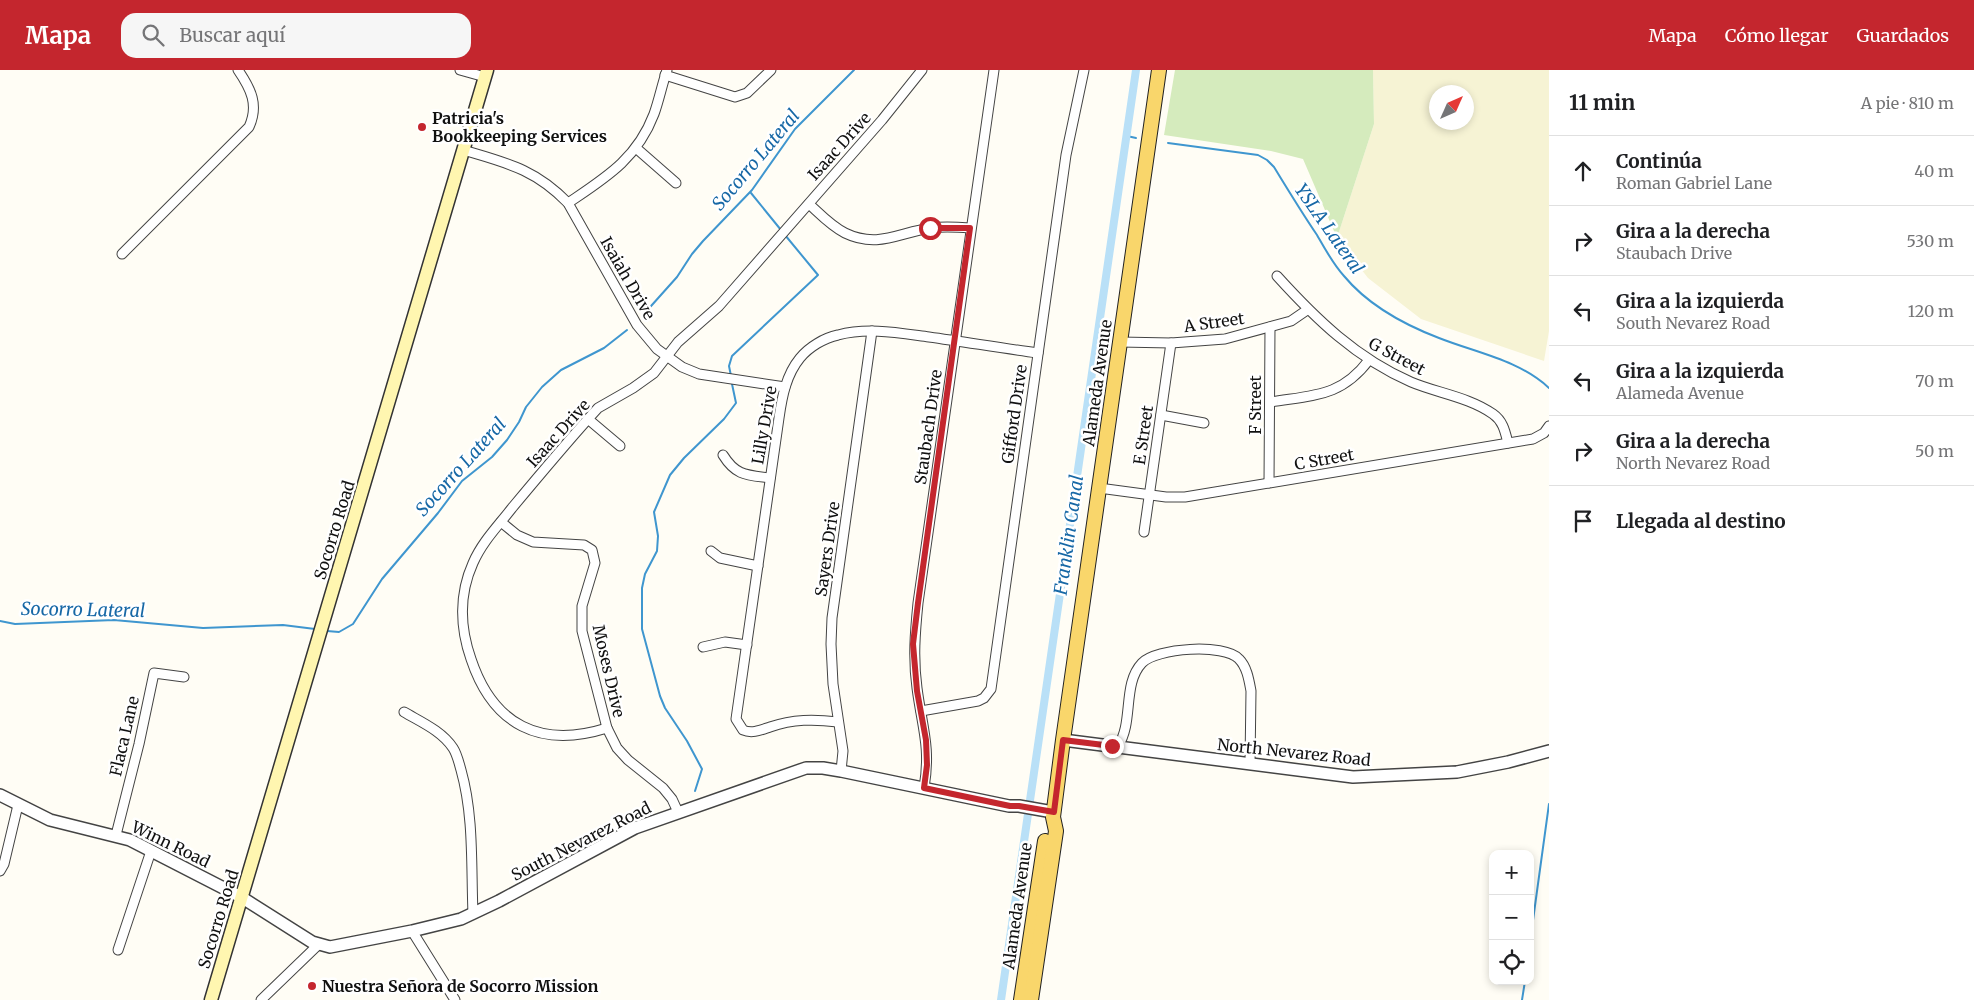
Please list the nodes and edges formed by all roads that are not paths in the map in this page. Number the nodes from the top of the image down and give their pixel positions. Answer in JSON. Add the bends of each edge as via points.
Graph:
{"nodes":[{"id":1,"x":238,"y":70,"type":"edge"},
{"id":2,"x":460,"y":70,"type":"edge"},
{"id":3,"x":771,"y":70,"type":"edge"},
{"id":4,"x":922,"y":70,"type":"edge"},
{"id":5,"x":994,"y":70,"type":"edge"},
{"id":6,"x":1084,"y":70,"type":"edge"},
{"id":7,"x":1160,"y":70,"type":"edge"},
{"id":8,"x":666,"y":72,"type":"edge"},
{"id":9,"x":486,"y":74,"type":"edge"},
{"id":10,"x":636,"y":148,"type":"junction"},
{"id":11,"x":464,"y":150,"type":"junction"},
{"id":12,"x":676,"y":183,"type":"dead end"},
{"id":13,"x":568,"y":203,"type":"junction"},
{"id":14,"x":808,"y":204,"type":"junction"},
{"id":15,"x":970,"y":228,"type":"junction"},
{"id":16,"x":122,"y":254,"type":"dead end"},
{"id":17,"x":1277,"y":276,"type":"dead end"},
{"id":18,"x":1307,"y":310,"type":"junction"},
{"id":19,"x":1270,"y":327,"type":"junction"},
{"id":20,"x":872,"y":331,"type":"junction"},
{"id":21,"x":955,"y":340,"type":"junction"},
{"id":22,"x":1120,"y":342,"type":"junction"},
{"id":23,"x":1171,"y":343,"type":"junction"},
{"id":24,"x":1038,"y":353,"type":"junction"},
{"id":25,"x":667,"y":357,"type":"junction"},
{"id":26,"x":1369,"y":360,"type":"junction"},
{"id":27,"x":785,"y":387,"type":"junction"},
{"id":28,"x":1271,"y":402,"type":"junction"},
{"id":29,"x":1161,"y":415,"type":"junction"},
{"id":30,"x":588,"y":419,"type":"junction"},
{"id":31,"x":1204,"y":423,"type":"dead end"},
{"id":32,"x":1549,"y":426,"type":"edge"},
{"id":33,"x":1508,"y":443,"type":"junction"},
{"id":34,"x":620,"y":446,"type":"dead end"},
{"id":35,"x":723,"y":455,"type":"dead end"},
{"id":36,"x":770,"y":478,"type":"junction"},
{"id":37,"x":1269,"y":483,"type":"junction"},
{"id":38,"x":1099,"y":488,"type":"junction"},
{"id":39,"x":1150,"y":495,"type":"junction"},
{"id":40,"x":501,"y":522,"type":"junction"},
{"id":41,"x":1144,"y":532,"type":"dead end"},
{"id":42,"x":711,"y":551,"type":"dead end"},
{"id":43,"x":758,"y":566,"type":"junction"},
{"id":44,"x":747,"y":645,"type":"junction"},
{"id":45,"x":703,"y":647,"type":"dead end"},
{"id":46,"x":184,"y":677,"type":"dead end"},
{"id":47,"x":922,"y":711,"type":"junction"},
{"id":48,"x":404,"y":712,"type":"dead end"},
{"id":49,"x":838,"y":722,"type":"junction"},
{"id":50,"x":607,"y":728,"type":"junction"},
{"id":51,"x":1063,"y":740,"type":"junction"},
{"id":52,"x":1118,"y":746,"type":"junction"},
{"id":53,"x":1549,"y":751,"type":"edge"},
{"id":54,"x":1250,"y":763,"type":"junction"},
{"id":55,"x":841,"y":771,"type":"junction"},
{"id":56,"x":924,"y":788,"type":"junction"},
{"id":57,"x":0,"y":795,"type":"edge"},
{"id":58,"x":18,"y":805,"type":"junction"},
{"id":59,"x":678,"y":812,"type":"junction"},
{"id":60,"x":1050,"y":814,"type":"junction"},
{"id":61,"x":116,"y":836,"type":"junction"},
{"id":62,"x":151,"y":851,"type":"junction"},
{"id":63,"x":0,"y":871,"type":"edge"},
{"id":64,"x":241,"y":897,"type":"junction"},
{"id":65,"x":473,"y":914,"type":"junction"},
{"id":66,"x":412,"y":931,"type":"junction"},
{"id":67,"x":318,"y":945,"type":"junction"},
{"id":68,"x":118,"y":950,"type":"dead end"},
{"id":69,"x":211,"y":1000,"type":"edge"},
{"id":70,"x":261,"y":1000,"type":"edge"},
{"id":71,"x":455,"y":1000,"type":"edge"},
{"id":72,"x":1021,"y":1000,"type":"edge"},
{"id":73,"x":1031,"y":1000,"type":"edge"}],
"edges":[{"from":1,"to":16,"type":"street","via":[[253,95],[254,117],[249,127]]},
{"from":2,"to":9,"type":"street"},
{"from":3,"to":8,"type":"street","via":[[747,93],[735,96]]},
{"from":4,"to":14,"type":"street","name":"Isaac Drive"},
{"from":5,"to":15,"type":"street","name":"Staubach Drive"},
{"from":6,"to":24,"type":"street","name":"Gifford Drive","via":[[1066,155]]},
{"from":7,"to":22,"type":"main road","name":"Alameda Avenue"},
{"from":8,"to":10,"type":"street","via":[[654,113]]},
{"from":9,"to":11,"type":"main road","name":"Socorro Road"},
{"from":10,"to":12,"type":"street"},
{"from":10,"to":13,"type":"street","via":[[620,167]]},
{"from":11,"to":13,"type":"street","name":"Isaiah Drive","via":[[524,169],[547,183]]},
{"from":11,"to":64,"type":"main road","name":"Socorro Road"},
{"from":13,"to":25,"type":"street","name":"Isaiah Drive","via":[[637,325]]},
{"from":14,"to":15,"type":"street","via":[[844,233],[868,240],[894,238],[930,228]]},
{"from":14,"to":25,"type":"street","name":"Isaac Drive","via":[[728,297],[678,342]]},
{"from":15,"to":21,"type":"street","name":"Staubach Drive"},
{"from":17,"to":18,"type":"street","name":"G Street"},
{"from":18,"to":19,"type":"street","name":"A Street","via":[[1296,319]]},
{"from":18,"to":26,"type":"street","name":"G Street"},
{"from":19,"to":23,"type":"street","name":"A Street","via":[[1225,339]]},
{"from":19,"to":28,"type":"street","name":"F Street"},
{"from":20,"to":21,"type":"street","name":"Lilly Drive"},
{"from":20,"to":27,"type":"street","name":"Lilly Drive","via":[[835,335],[813,347],[799,359]]},
{"from":20,"to":49,"type":"street","name":"Sayers Drive","via":[[832,618],[833,684]]},
{"from":21,"to":24,"type":"street","name":"Lilly Drive"},
{"from":21,"to":47,"type":"street","name":"Staubach Drive","via":[[913,644]]},
{"from":22,"to":23,"type":"street","name":"A Street"},
{"from":22,"to":38,"type":"main road","name":"Alameda Avenue"},
{"from":23,"to":29,"type":"street","name":"E Street"},
{"from":24,"to":47,"type":"street","name":"Gifford Drive","via":[[990,688],[978,701]]},
{"from":25,"to":27,"type":"street","name":"Isaiah Drive","via":[[699,374]]},
{"from":25,"to":30,"type":"street","name":"Isaac Drive","via":[[646,380],[598,408]]},
{"from":26,"to":28,"type":"street","via":[[1356,375],[1333,391]]},
{"from":26,"to":33,"type":"street","name":"G Street","via":[[1412,382],[1486,409],[1502,424]]},
{"from":27,"to":36,"type":"street","name":"Lilly Drive"},
{"from":28,"to":37,"type":"street","name":"F Street"},
{"from":29,"to":31,"type":"street"},
{"from":29,"to":39,"type":"street","name":"E Street"},
{"from":30,"to":34,"type":"street"},
{"from":30,"to":40,"type":"street","name":"Isaac Drive"},
{"from":32,"to":33,"type":"street","name":"C Street","via":[[1539,437]]},
{"from":33,"to":37,"type":"street","name":"C Street"},
{"from":35,"to":36,"type":"street","name":"Lilly Drive","via":[[734,470]]},
{"from":36,"to":43,"type":"street","name":"Lilly Drive"},
{"from":37,"to":39,"type":"street","name":"C Street","via":[[1185,497]]},
{"from":38,"to":39,"type":"street","name":"C Street"},
{"from":38,"to":51,"type":"main road","name":"Alameda Avenue"},
{"from":39,"to":41,"type":"street","name":"E Street"},
{"from":40,"to":50,"type":"street","name":"Moses Drive","via":[[516,535],[532,542],[584,545],[592,550],[595,563],[582,606],[581,626]]},
{"from":40,"to":50,"type":"street","name":"Isaac Drive","via":[[478,554],[464,592],[463,630],[476,675],[489,698],[505,716],[524,727],[548,734],[574,736]]},
{"from":42,"to":43,"type":"street","via":[[720,558]]},
{"from":43,"to":44,"type":"street","name":"Lilly Drive"},
{"from":44,"to":45,"type":"street","via":[[724,642]]},
{"from":44,"to":49,"type":"street","name":"Lilly Drive","via":[[736,711],[738,724],[743,730],[753,732],[807,719]]},
{"from":46,"to":61,"type":"street","name":"Flaca Lane","via":[[154,673]]},
{"from":47,"to":56,"type":"street","name":"Staubach Drive","via":[[927,750]]},
{"from":48,"to":65,"type":"street","via":[[438,732],[454,749],[470,815]]},
{"from":49,"to":55,"type":"street","name":"Sayers Drive","via":[[843,747]]},
{"from":50,"to":59,"type":"street","name":"Moses Drive","via":[[617,748],[664,788]]},
{"from":51,"to":52,"type":"street","name":"North Nevarez Road"},
{"from":51,"to":60,"type":"main road","name":"Alameda Avenue"},
{"from":52,"to":54,"type":"street","name":"North Nevarez Road"},
{"from":52,"to":54,"type":"street","via":[[1125,735],[1133,679],[1140,664],[1160,653],[1221,650],[1240,659],[1249,681]]},
{"from":53,"to":54,"type":"street","name":"North Nevarez Road","via":[[1457,772],[1369,777]]},
{"from":55,"to":56,"type":"street","name":"South Nevarez Road"},
{"from":55,"to":59,"type":"street","name":"South Nevarez Road","via":[[823,768],[798,770]]},
{"from":56,"to":60,"type":"street","name":"South Nevarez Road"},
{"from":57,"to":58,"type":"street","name":"Winn Road"},
{"from":58,"to":61,"type":"street","name":"Winn Road","via":[[50,820]]},
{"from":58,"to":63,"type":"street"},
{"from":59,"to":65,"type":"street","name":"South Nevarez Road","via":[[635,828]]},
{"from":60,"to":72,"type":"main road","name":"Alameda Avenue"},
{"from":60,"to":73,"type":"main road","name":"Alameda Avenue","via":[[1056,831]]},
{"from":61,"to":62,"type":"street","name":"Winn Road"},
{"from":62,"to":64,"type":"street","name":"Winn Road"},
{"from":62,"to":68,"type":"street"},
{"from":64,"to":67,"type":"street","name":"Winn Road"},
{"from":64,"to":69,"type":"main road","name":"Socorro Road"},
{"from":65,"to":66,"type":"street","name":"South Nevarez Road"},
{"from":66,"to":67,"type":"street","name":"South Nevarez Road","via":[[336,946]]},
{"from":66,"to":71,"type":"street"},
{"from":67,"to":70,"type":"street"}]}
